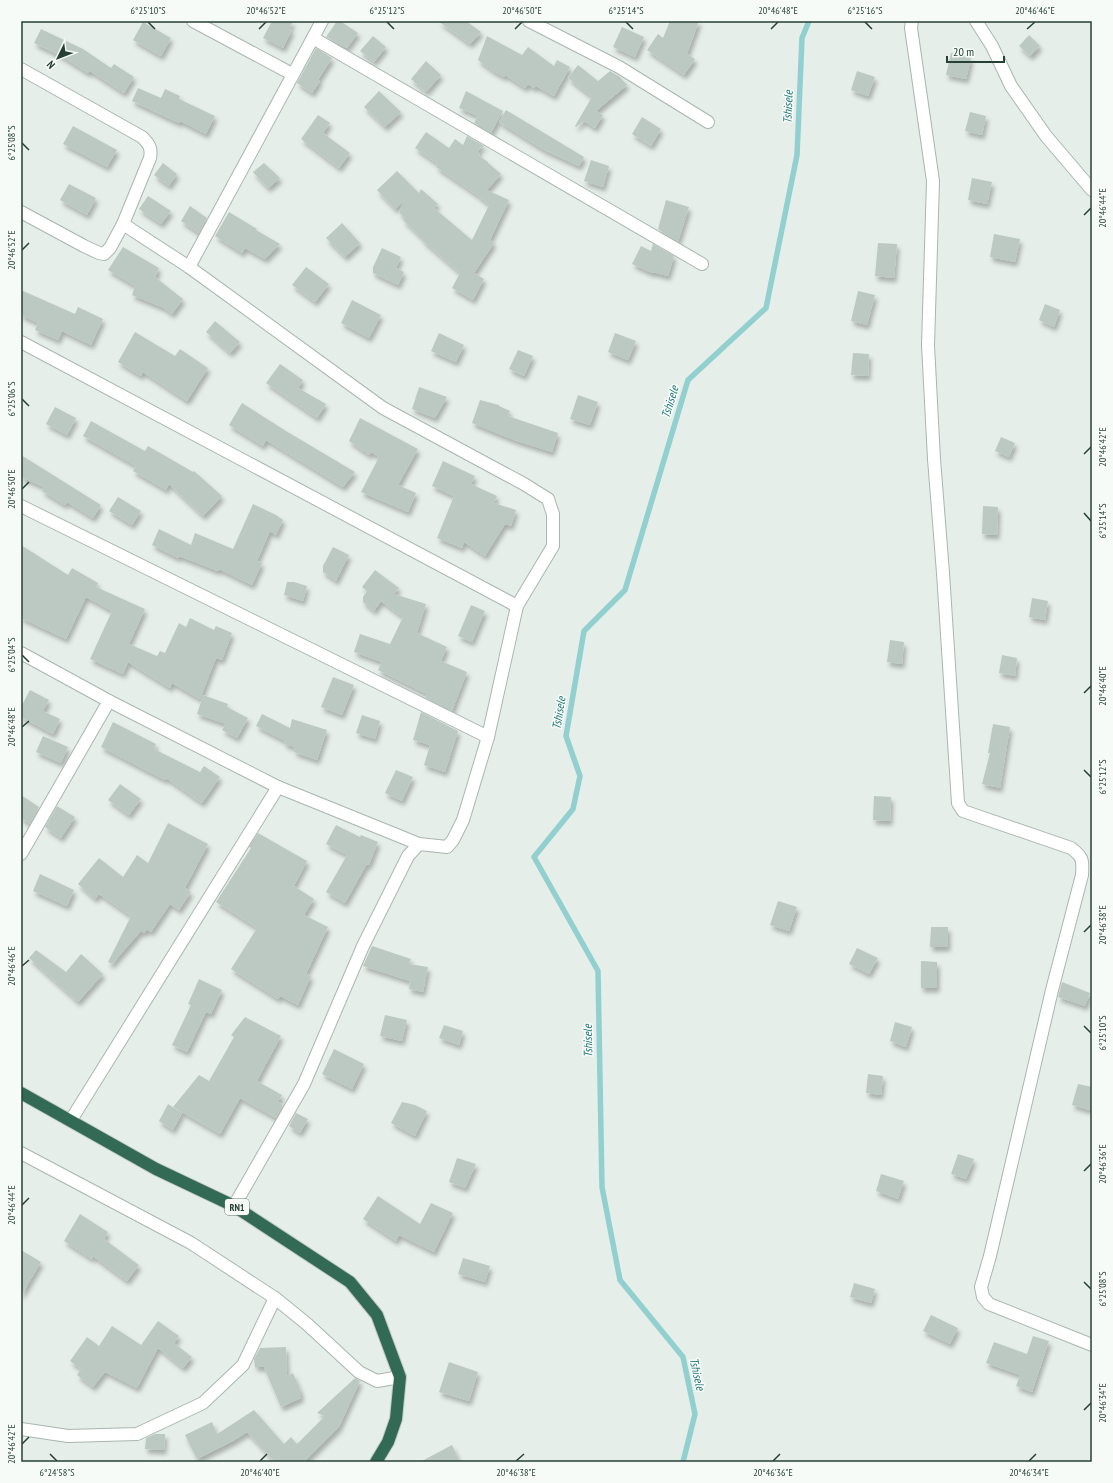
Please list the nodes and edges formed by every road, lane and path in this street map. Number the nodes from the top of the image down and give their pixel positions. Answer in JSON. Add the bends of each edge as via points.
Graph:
{"nodes":[{"id":1,"x":193,"y":21,"type":"edge"},
{"id":2,"x":322,"y":21,"type":"edge"},
{"id":3,"x":529,"y":21,"type":"edge"},
{"id":4,"x":912,"y":21,"type":"edge"},
{"id":5,"x":976,"y":21,"type":"edge"},
{"id":6,"x":312,"y":38,"type":"junction"},
{"id":7,"x":21,"y":68,"type":"edge"},
{"id":8,"x":292,"y":74,"type":"junction"},
{"id":9,"x":708,"y":122,"type":"dead end"},
{"id":10,"x":1092,"y":190,"type":"edge"},
{"id":11,"x":21,"y":212,"type":"edge"},
{"id":12,"x":123,"y":224,"type":"junction"},
{"id":13,"x":702,"y":264,"type":"dead end"},
{"id":14,"x":189,"y":267,"type":"junction"},
{"id":15,"x":21,"y":342,"type":"edge"},
{"id":16,"x":21,"y":506,"type":"edge"},
{"id":17,"x":517,"y":606,"type":"junction"},
{"id":18,"x":21,"y":653,"type":"edge"},
{"id":19,"x":109,"y":701,"type":"junction"},
{"id":20,"x":488,"y":737,"type":"junction"},
{"id":21,"x":278,"y":787,"type":"junction"},
{"id":22,"x":419,"y":844,"type":"junction"},
{"id":23,"x":21,"y":854,"type":"edge"},
{"id":24,"x":21,"y":1093,"type":"edge"},
{"id":25,"x":71,"y":1120,"type":"junction"},
{"id":26,"x":21,"y":1152,"type":"edge"},
{"id":27,"x":234,"y":1206,"type":"junction"},
{"id":28,"x":275,"y":1298,"type":"junction"},
{"id":29,"x":1092,"y":1345,"type":"edge"},
{"id":30,"x":400,"y":1377,"type":"junction"},
{"id":31,"x":21,"y":1429,"type":"edge"},
{"id":32,"x":376,"y":1462,"type":"edge"}],
"edges":[{"from":1,"to":8,"type":"street"},
{"from":2,"to":6,"type":"street"},
{"from":3,"to":9,"type":"street","via":[[619,68]]},
{"from":4,"to":29,"type":"street","via":[[933,181],[928,345],[958,803],[963,811],[968,813],[1071,848],[1080,854],[1083,864],[981,1287],[983,1298],[989,1304]]},
{"from":5,"to":10,"type":"street","via":[[1012,86],[1046,136]]},
{"from":6,"to":8,"type":"street"},
{"from":6,"to":13,"type":"street"},
{"from":7,"to":12,"type":"street","via":[[142,137],[150,145],[150,158]]},
{"from":8,"to":14,"type":"street"},
{"from":11,"to":12,"type":"street","via":[[104,254]]},
{"from":12,"to":14,"type":"street"},
{"from":14,"to":17,"type":"street","via":[[383,408],[548,499],[553,514],[553,546]]},
{"from":15,"to":17,"type":"street"},
{"from":16,"to":20,"type":"street"},
{"from":17,"to":20,"type":"street"},
{"from":18,"to":19,"type":"street"},
{"from":19,"to":21,"type":"street"},
{"from":19,"to":23,"type":"street"},
{"from":20,"to":22,"type":"street","via":[[463,820],[453,840],[447,847]]},
{"from":21,"to":22,"type":"street"},
{"from":21,"to":25,"type":"street"},
{"from":22,"to":27,"type":"street","via":[[408,856],[363,946],[304,1084]]},
{"from":24,"to":25,"type":"highway","number":"RN1"},
{"from":25,"to":27,"type":"highway","number":"RN1","via":[[156,1169]]},
{"from":26,"to":28,"type":"street","via":[[191,1243]]},
{"from":27,"to":30,"type":"highway","number":"RN1","via":[[350,1282],[378,1314]]},
{"from":28,"to":30,"type":"street","via":[[308,1324],[359,1372],[377,1382]]},
{"from":28,"to":31,"type":"street","via":[[243,1365],[203,1403],[137,1434],[68,1436]]},
{"from":30,"to":32,"type":"highway","number":"RN1","via":[[396,1419],[388,1442]]}]}
